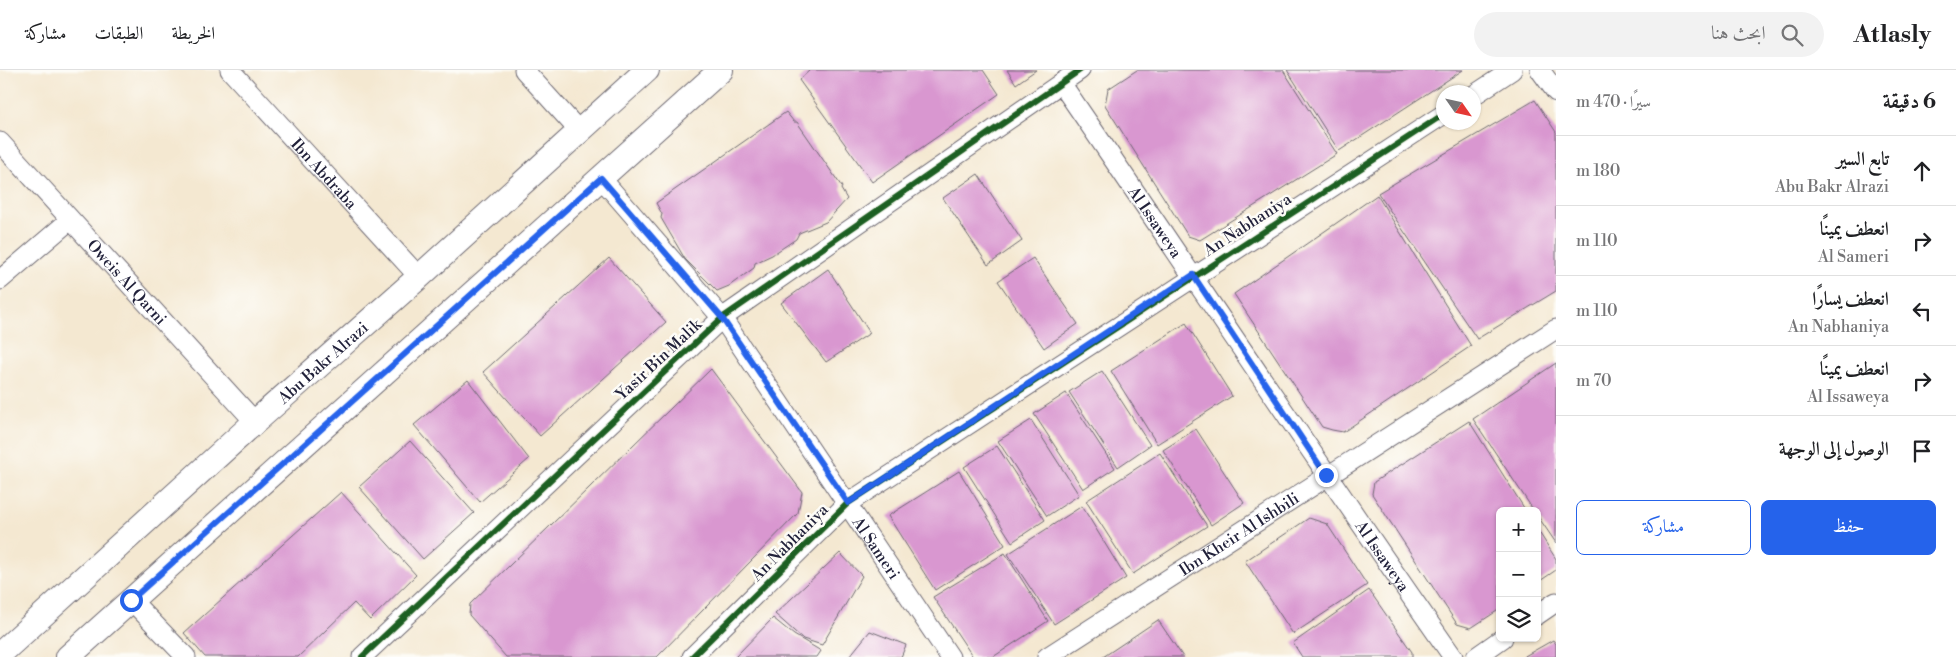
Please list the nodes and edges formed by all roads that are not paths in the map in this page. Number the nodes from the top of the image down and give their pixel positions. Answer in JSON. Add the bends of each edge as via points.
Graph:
{"nodes":[{"id":1,"x":230,"y":70,"type":"edge"},
{"id":2,"x":524,"y":70,"type":"edge"},
{"id":3,"x":647,"y":70,"type":"edge"},
{"id":4,"x":721,"y":70,"type":"edge"},
{"id":5,"x":1080,"y":70,"type":"edge"},
{"id":6,"x":1512,"y":70,"type":"edge"},
{"id":7,"x":1540,"y":70,"type":"edge"},
{"id":8,"x":1060,"y":83,"type":"junction"},
{"id":9,"x":1481,"y":90,"type":"edge"},
{"id":10,"x":1556,"y":92,"type":"edge"},
{"id":11,"x":1436,"y":119,"type":"edge"},
{"id":12,"x":580,"y":132,"type":"junction"},
{"id":13,"x":0,"y":142,"type":"edge"},
{"id":14,"x":601,"y":178,"type":"junction"},
{"id":15,"x":70,"y":220,"type":"junction"},
{"id":16,"x":1193,"y":275,"type":"junction"},
{"id":17,"x":419,"y":277,"type":"junction"},
{"id":18,"x":0,"y":280,"type":"edge"},
{"id":19,"x":722,"y":318,"type":"junction"},
{"id":20,"x":1556,"y":329,"type":"edge"},
{"id":21,"x":255,"y":422,"type":"junction"},
{"id":22,"x":1326,"y":475,"type":"junction"},
{"id":23,"x":848,"y":503,"type":"junction"},
{"id":24,"x":131,"y":600,"type":"junction"},
{"id":25,"x":1556,"y":602,"type":"edge"},
{"id":26,"x":1541,"y":612,"type":"edge"},
{"id":27,"x":1497,"y":642,"type":"edge"},
{"id":28,"x":0,"y":654,"type":"edge"},
{"id":29,"x":68,"y":657,"type":"edge"},
{"id":30,"x":186,"y":657,"type":"edge"},
{"id":31,"x":362,"y":657,"type":"edge"},
{"id":32,"x":692,"y":657,"type":"edge"},
{"id":33,"x":950,"y":657,"type":"edge"},
{"id":34,"x":1048,"y":657,"type":"edge"},
{"id":35,"x":1453,"y":657,"type":"edge"},
{"id":36,"x":1476,"y":657,"type":"edge"}],
"edges":[{"from":1,"to":17,"type":"street","name":"Ibn Abdraba"},
{"from":2,"to":12,"type":"street"},
{"from":3,"to":12,"type":"street","name":"Abu Bakr Alrazi"},
{"from":4,"to":14,"type":"street"},
{"from":5,"to":8,"type":"street","name":"Yasir Bin Malik"},
{"from":6,"to":9,"type":"street"},
{"from":7,"to":10,"type":"street"},
{"from":8,"to":16,"type":"street","name":"Al Issaweya"},
{"from":8,"to":19,"type":"street","name":"Yasir Bin Malik"},
{"from":11,"to":16,"type":"street","name":"An Nabhaniya"},
{"from":12,"to":17,"type":"street","name":"Abu Bakr Alrazi"},
{"from":13,"to":15,"type":"street","name":"Oweis Al Qarni"},
{"from":14,"to":19,"type":"street","name":"Al Sameri"},
{"from":14,"to":24,"type":"street"},
{"from":15,"to":18,"type":"street"},
{"from":15,"to":21,"type":"street","name":"Oweis Al Qarni"},
{"from":16,"to":22,"type":"street","name":"Al Issaweya"},
{"from":16,"to":23,"type":"street","name":"An Nabhaniya"},
{"from":17,"to":21,"type":"street","name":"Abu Bakr Alrazi"},
{"from":19,"to":23,"type":"street","name":"Al Sameri"},
{"from":19,"to":31,"type":"street","name":"Yasir Bin Malik"},
{"from":20,"to":22,"type":"street","name":"Ibn Kheir Al Ishbili"},
{"from":21,"to":28,"type":"street","name":"Abu Bakr Alrazi"},
{"from":22,"to":34,"type":"street","name":"Ibn Kheir Al Ishbili"},
{"from":22,"to":35,"type":"street","name":"Al Issaweya"},
{"from":23,"to":32,"type":"street","name":"An Nabhaniya"},
{"from":23,"to":33,"type":"street","name":"Al Sameri"},
{"from":24,"to":29,"type":"street"},
{"from":24,"to":30,"type":"street"},
{"from":25,"to":26,"type":"street"},
{"from":27,"to":36,"type":"street"}]}
